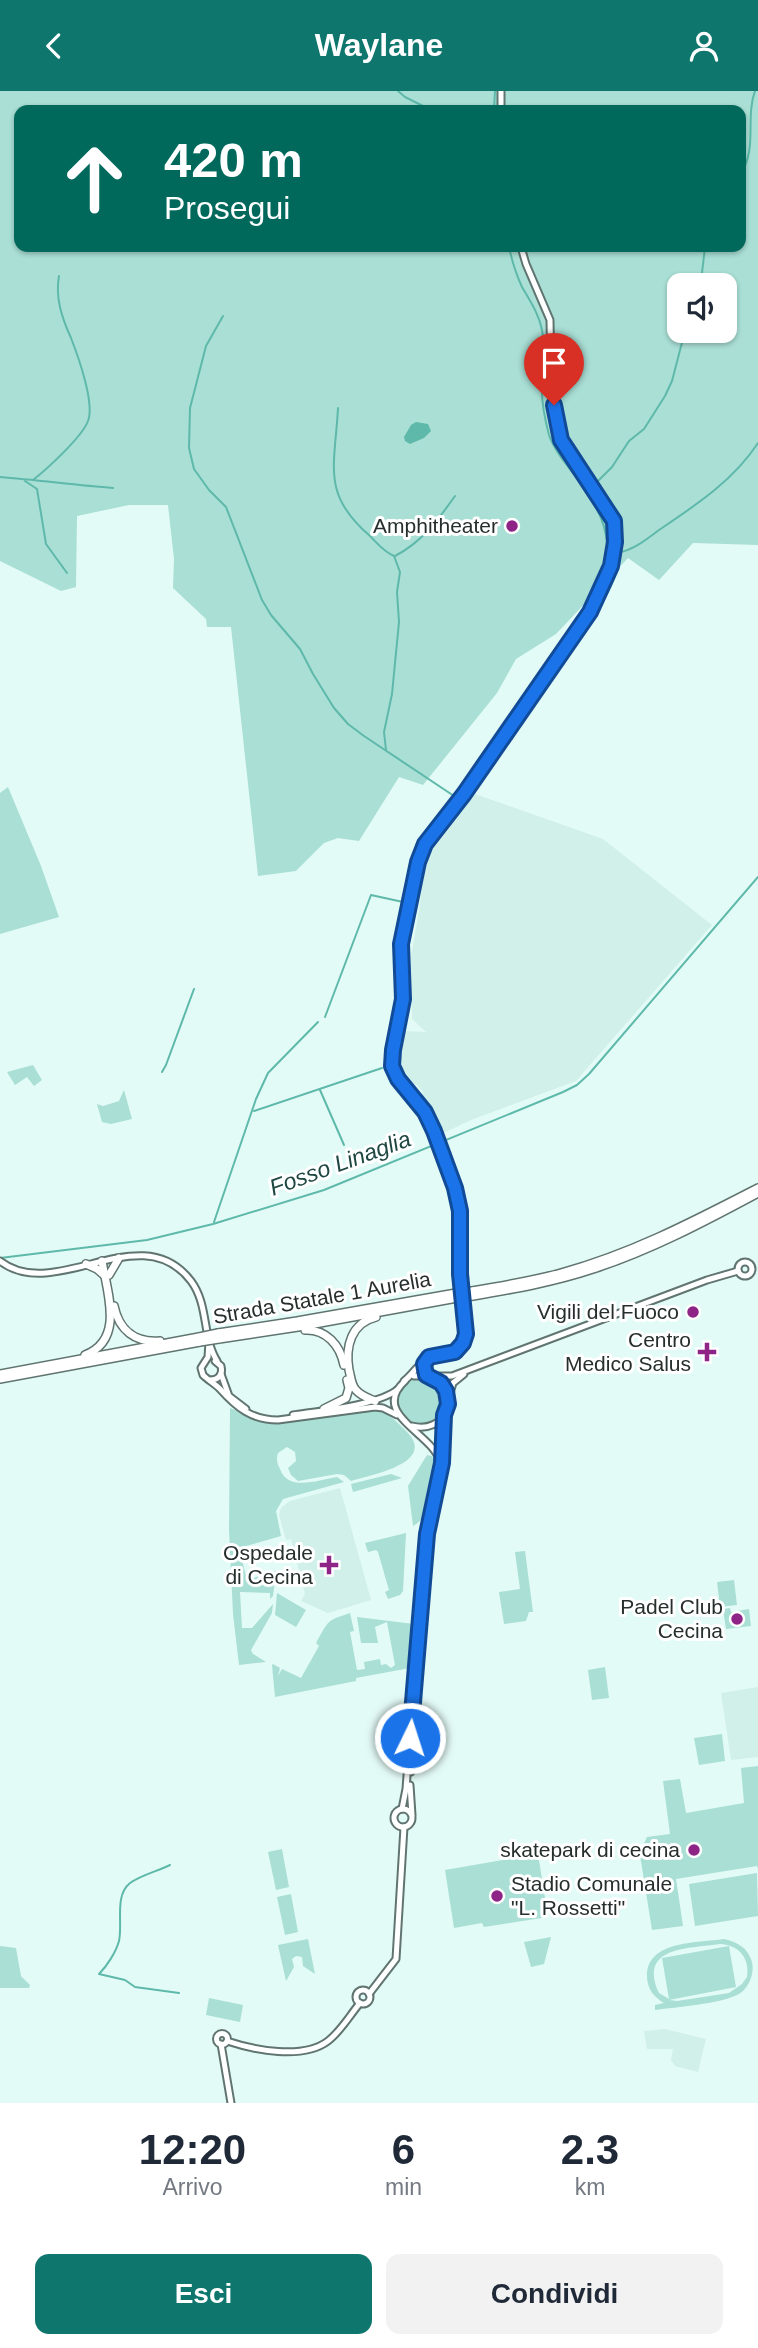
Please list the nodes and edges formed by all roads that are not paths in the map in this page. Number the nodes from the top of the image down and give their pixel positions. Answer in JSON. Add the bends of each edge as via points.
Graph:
{"nodes":[{"id":1,"x":522,"y":252,"type":"edge"},
{"id":2,"x":758,"y":1188,"type":"edge"},
{"id":3,"x":758,"y":1193,"type":"edge"},
{"id":4,"x":119,"y":1258,"type":"junction"},
{"id":5,"x":104,"y":1261,"type":"junction"},
{"id":6,"x":1,"y":1262,"type":"edge"},
{"id":7,"x":758,"y":1262,"type":"edge"},
{"id":8,"x":86,"y":1264,"type":"junction"},
{"id":9,"x":106,"y":1275,"type":"junction"},
{"id":10,"x":472,"y":1293,"type":"junction"},
{"id":11,"x":456,"y":1296,"type":"junction"},
{"id":12,"x":396,"y":1310,"type":"junction"},
{"id":13,"x":298,"y":1327,"type":"junction"},
{"id":14,"x":218,"y":1336,"type":"junction"},
{"id":15,"x":200,"y":1340,"type":"junction"},
{"id":16,"x":209,"y":1342,"type":"junction"},
{"id":17,"x":167,"y":1343,"type":"junction"},
{"id":18,"x":425,"y":1360,"type":"junction"},
{"id":19,"x":206,"y":1361,"type":"junction"},
{"id":20,"x":217,"y":1361,"type":"junction"},
{"id":21,"x":66,"y":1363,"type":"junction"},
{"id":22,"x":474,"y":1368,"type":"junction"},
{"id":23,"x":0,"y":1374,"type":"edge"},
{"id":24,"x":221,"y":1374,"type":"junction"},
{"id":25,"x":426,"y":1375,"type":"junction"},
{"id":26,"x":434,"y":1378,"type":"junction"},
{"id":27,"x":0,"y":1379,"type":"edge"},
{"id":28,"x":210,"y":1380,"type":"junction"},
{"id":29,"x":404,"y":1381,"type":"junction"},
{"id":30,"x":398,"y":1389,"type":"junction"},
{"id":31,"x":448,"y":1400,"type":"junction"},
{"id":32,"x":375,"y":1401,"type":"junction"},
{"id":33,"x":324,"y":1409,"type":"junction"},
{"id":34,"x":444,"y":1415,"type":"junction"},
{"id":35,"x":400,"y":1417,"type":"junction"},
{"id":36,"x":406,"y":1424,"type":"junction"},
{"id":37,"x":438,"y":1474,"type":"junction"},
{"id":38,"x":410,"y":1744,"type":"junction"},
{"id":39,"x":402,"y":1809,"type":"junction"},
{"id":40,"x":412,"y":1815,"type":"junction"},
{"id":41,"x":404,"y":1826,"type":"junction"},
{"id":42,"x":369,"y":1994,"type":"junction"},
{"id":43,"x":360,"y":2003,"type":"junction"},
{"id":44,"x":231,"y":2103,"type":"edge"}],
"edges":[{"from":1,"to":18,"type":"main road","via":[[550,320],[551,377],[559,432],[610,514],[615,542],[609,575],[590,612],[420,855],[401,944],[403,1006],[392,1061],[396,1075],[425,1112],[458,1203],[466,1334],[455,1352]]},
{"from":2,"to":10,"type":"highway","name":"Strada Statale 1 Aurelia","via":[[659,1238],[602,1260]]},
{"from":3,"to":10,"type":"highway","name":"Strada Statale 1 Aurelia","via":[[625,1258],[561,1279]]},
{"from":4,"to":5,"type":"main road"},
{"from":4,"to":9,"type":"highway"},
{"from":4,"to":16,"type":"main road","via":[[152,1256],[183,1272],[199,1295]]},
{"from":5,"to":8,"type":"main road"},
{"from":5,"to":9,"type":"highway"},
{"from":6,"to":8,"type":"main road","via":[[37,1273]]},
{"from":7,"to":22,"type":"main road","via":[[751,1266],[742,1263],[738,1271]]},
{"from":8,"to":9,"type":"highway"},
{"from":9,"to":17,"type":"highway","via":[[124,1329],[141,1340]]},
{"from":9,"to":21,"type":"highway","via":[[109,1331],[94,1351]]},
{"from":10,"to":11,"type":"highway","name":"Strada Statale 1 Aurelia","bridge":true},
{"from":11,"to":12,"type":"highway","name":"Strada Statale 1 Aurelia"},
{"from":11,"to":14,"type":"highway","name":"Strada Statale 1 Aurelia"},
{"from":12,"to":13,"type":"highway","name":"Strada Statale 1 Aurelia"},
{"from":12,"to":32,"type":"highway","via":[[366,1321],[349,1343],[353,1386]]},
{"from":13,"to":14,"type":"highway","name":"Strada Statale 1 Aurelia"},
{"from":13,"to":33,"type":"highway","via":[[329,1338],[343,1358],[348,1393]]},
{"from":14,"to":15,"type":"highway","name":"Strada Statale 1 Aurelia","bridge":true},
{"from":15,"to":17,"type":"highway","name":"Strada Statale 1 Aurelia"},
{"from":15,"to":27,"type":"highway","name":"Strada Statale 1 Aurelia"},
{"from":16,"to":19,"type":"main road"},
{"from":16,"to":20,"type":"main road"},
{"from":17,"to":21,"type":"highway","name":"Strada Statale 1 Aurelia"},
{"from":18,"to":25,"type":"main road"},
{"from":18,"to":29,"type":"main road"},
{"from":19,"to":20,"type":"main road"},
{"from":19,"to":28,"type":"main road","via":[[201,1372]]},
{"from":20,"to":24,"type":"main road"},
{"from":21,"to":23,"type":"highway","name":"Strada Statale 1 Aurelia"},
{"from":22,"to":26,"type":"main road"},
{"from":22,"to":31,"type":"main road","via":[[456,1379]]},
{"from":24,"to":28,"type":"main road"},
{"from":24,"to":33,"type":"main road","via":[[229,1396],[253,1412],[278,1416]]},
{"from":25,"to":26,"type":"main road"},
{"from":25,"to":29,"type":"main road"},
{"from":26,"to":31,"type":"main road"},
{"from":28,"to":35,"type":"main road","via":[[237,1408],[263,1419],[375,1407]]},
{"from":29,"to":30,"type":"main road"},
{"from":30,"to":32,"type":"main road"},
{"from":30,"to":35,"type":"main road","via":[[395,1399]]},
{"from":31,"to":34,"type":"main road"},
{"from":32,"to":33,"type":"main road"},
{"from":34,"to":36,"type":"main road","via":[[424,1428]]},
{"from":34,"to":37,"type":"main road"},
{"from":35,"to":36,"type":"main road"},
{"from":36,"to":37,"type":"main road","via":[[436,1452]]},
{"from":37,"to":38,"type":"main road","via":[[426,1543]]},
{"from":38,"to":39,"type":"main road"},
{"from":38,"to":40,"type":"main road"},
{"from":39,"to":40,"type":"main road"},
{"from":39,"to":41,"type":"main road","via":[[395,1820]]},
{"from":40,"to":41,"type":"main road","via":[[410,1824]]},
{"from":41,"to":42,"type":"main road","via":[[396,1959]]},
{"from":42,"to":43,"type":"main road","via":[[369,2001]]},
{"from":42,"to":43,"type":"main road","via":[[359,1992]]},
{"from":43,"to":44,"type":"main road","via":[[330,2040],[317,2047],[269,2051],[224,2042]]}]}
